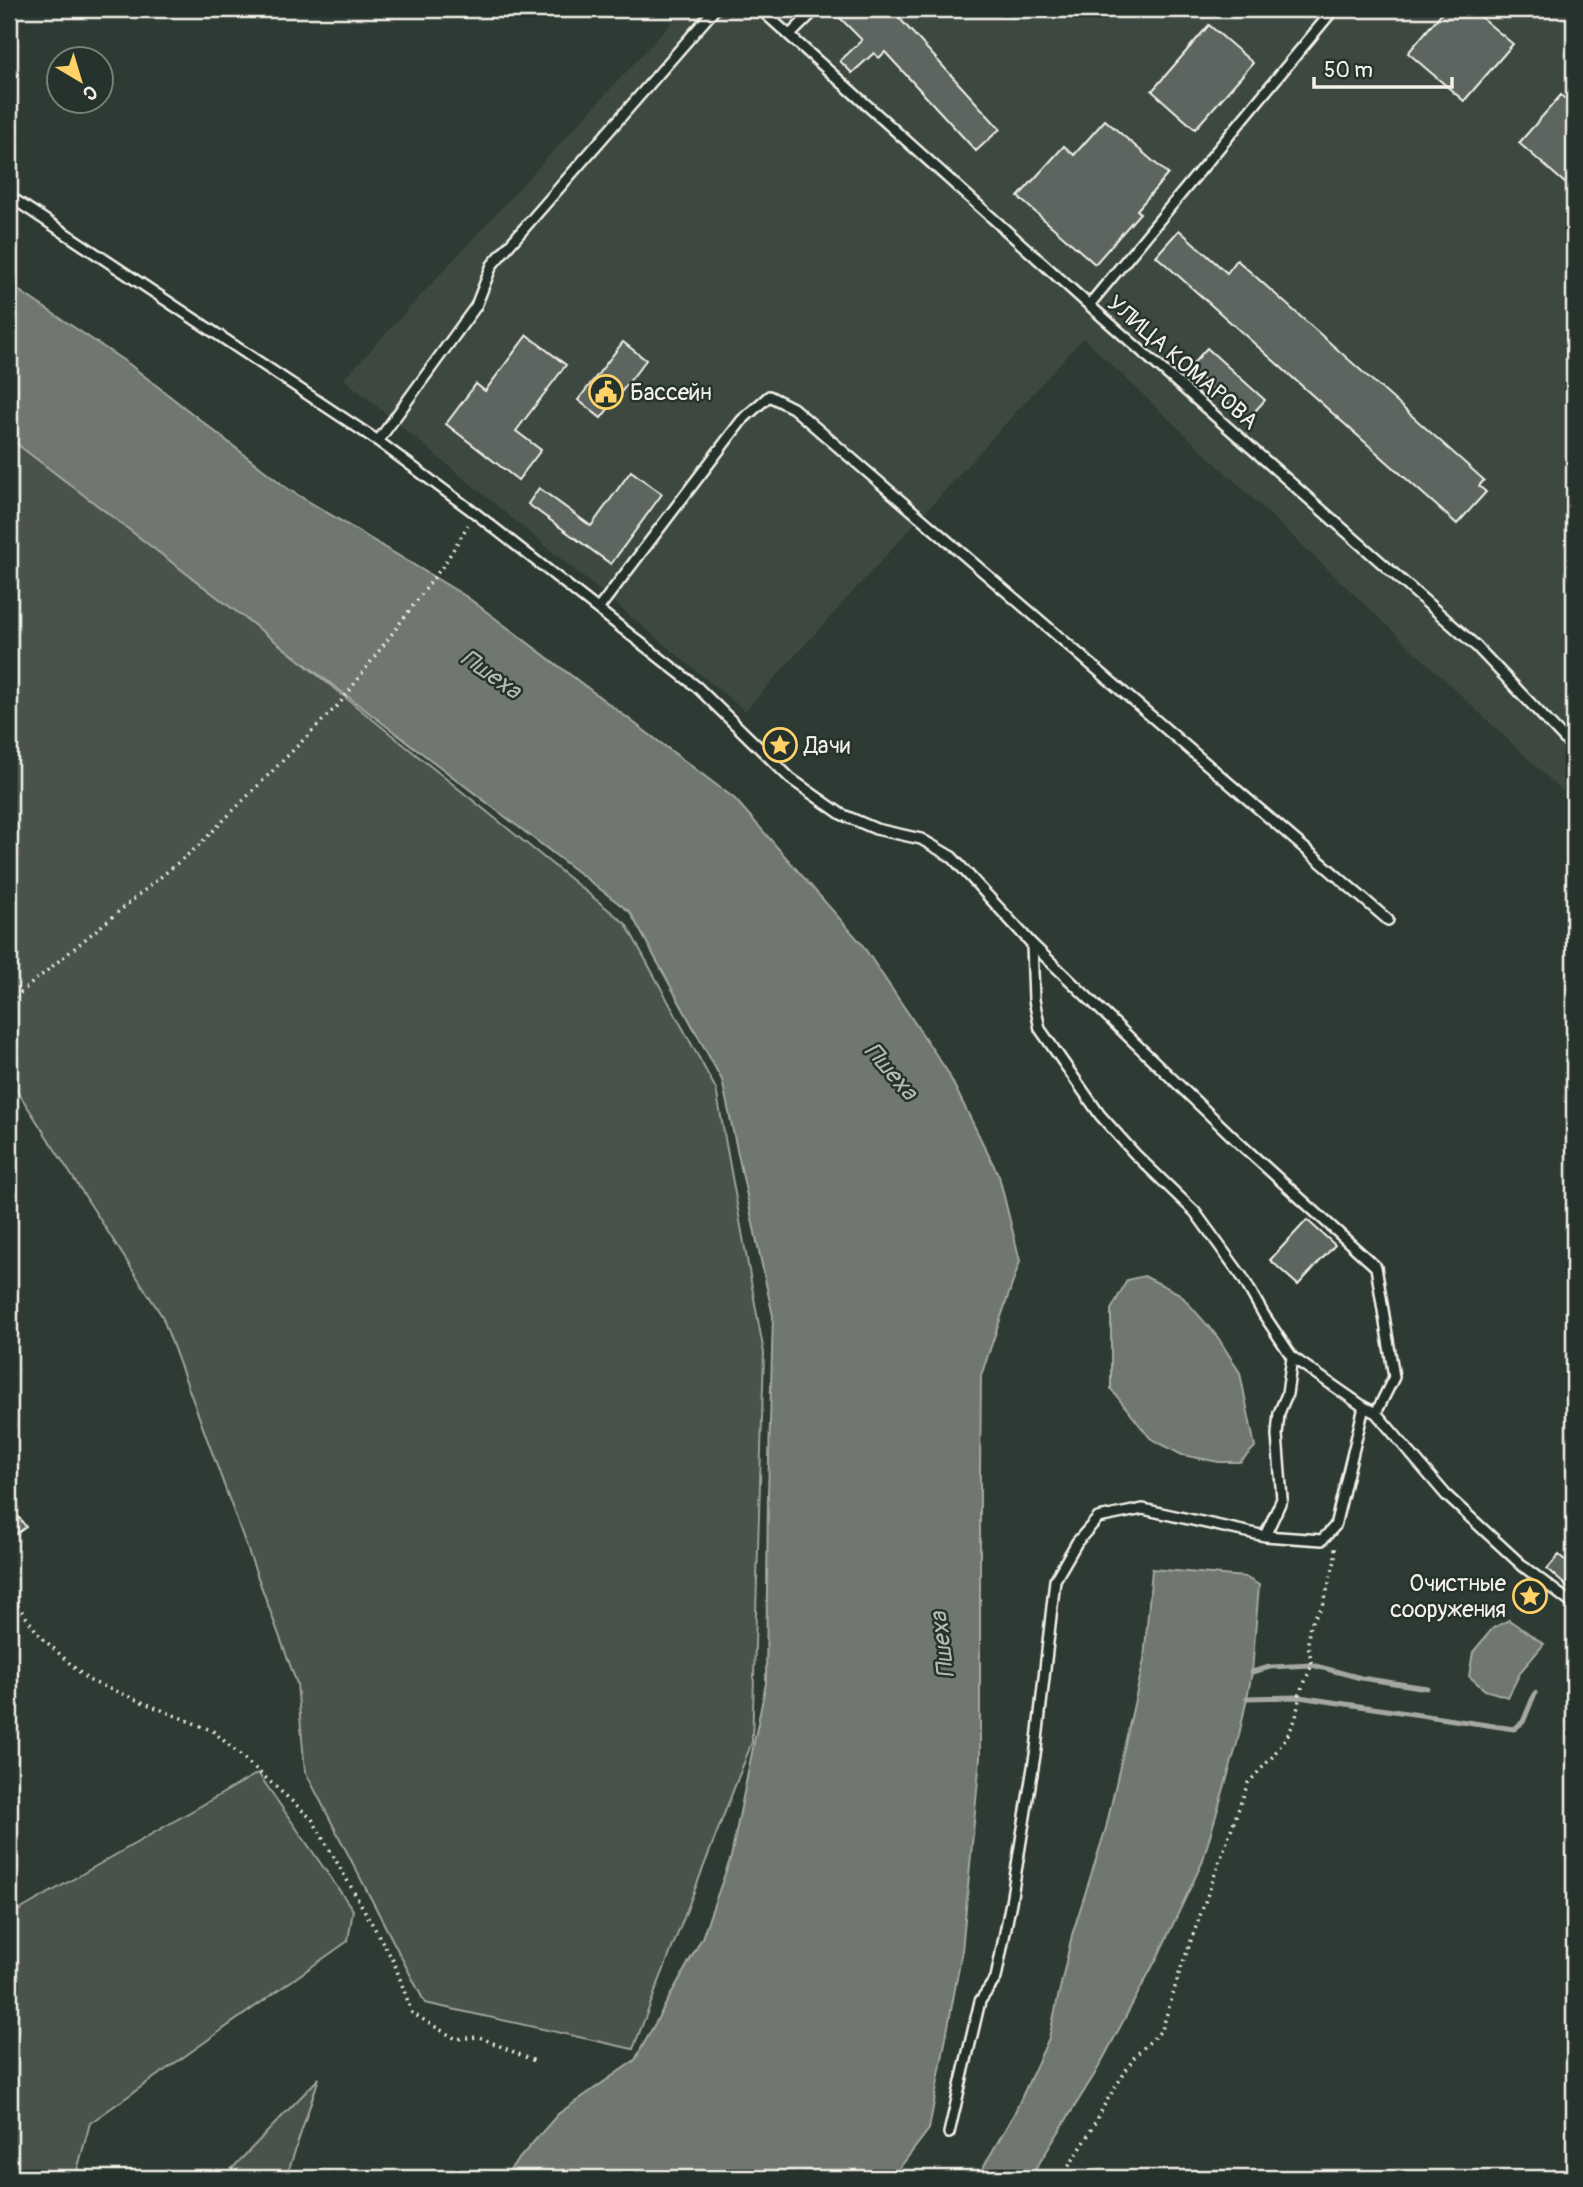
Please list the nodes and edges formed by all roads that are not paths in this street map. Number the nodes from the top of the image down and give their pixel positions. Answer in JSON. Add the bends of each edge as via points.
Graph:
{"nodes":[{"id":1,"x":715,"y":9,"type":"edge"},
{"id":2,"x":760,"y":9,"type":"edge"},
{"id":3,"x":816,"y":9,"type":"edge"},
{"id":4,"x":1334,"y":9,"type":"edge"},
{"id":5,"x":790,"y":35,"type":"junction"},
{"id":6,"x":9,"y":196,"type":"edge"},
{"id":7,"x":1089,"y":305,"type":"junction"},
{"id":8,"x":378,"y":441,"type":"junction"},
{"id":9,"x":599,"y":608,"type":"junction"},
{"id":10,"x":1574,"y":750,"type":"edge"},
{"id":11,"x":1388,"y":920,"type":"dead end"},
{"id":12,"x":1032,"y":944,"type":"junction"},
{"id":13,"x":1292,"y":1357,"type":"junction"},
{"id":14,"x":1364,"y":1407,"type":"junction"},
{"id":15,"x":1376,"y":1413,"type":"junction"},
{"id":16,"x":1265,"y":1536,"type":"junction"},
{"id":17,"x":1574,"y":1605,"type":"edge"},
{"id":18,"x":949,"y":2133,"type":"dead end"}],
"edges":[{"from":1,"to":8,"type":"lane","via":[[492,265],[476,306]]},
{"from":2,"to":5,"type":"lane","name":"УЛИЦА КОМАРОВА"},
{"from":3,"to":5,"type":"lane"},
{"from":4,"to":7,"type":"lane"},
{"from":5,"to":7,"type":"lane","name":"УЛИЦА КОМАРОВА"},
{"from":6,"to":8,"type":"lane"},
{"from":7,"to":10,"type":"lane","name":"УЛИЦА КОМАРОВА","via":[[1476,646]]},
{"from":8,"to":9,"type":"lane"},
{"from":9,"to":11,"type":"lane","via":[[742,420],[769,396],[793,408]]},
{"from":9,"to":12,"type":"lane","via":[[697,687],[791,779],[841,814],[876,829],[921,839],[952,857]]},
{"from":12,"to":13,"type":"lane","via":[[1040,1030],[1100,1115],[1195,1212],[1244,1278]]},
{"from":12,"to":15,"type":"lane","via":[[1376,1267],[1394,1377]]},
{"from":13,"to":14,"type":"lane"},
{"from":13,"to":16,"type":"lane","via":[[1277,1436],[1282,1499]]},
{"from":14,"to":15,"type":"lane"},
{"from":14,"to":16,"type":"lane","via":[[1335,1526],[1322,1540]]},
{"from":15,"to":17,"type":"lane","via":[[1446,1495],[1524,1567]]},
{"from":16,"to":18,"type":"lane","via":[[1143,1509],[1098,1518],[1077,1542],[1055,1580],[1036,1749],[1011,1902],[996,1978],[980,2001]]}]}
